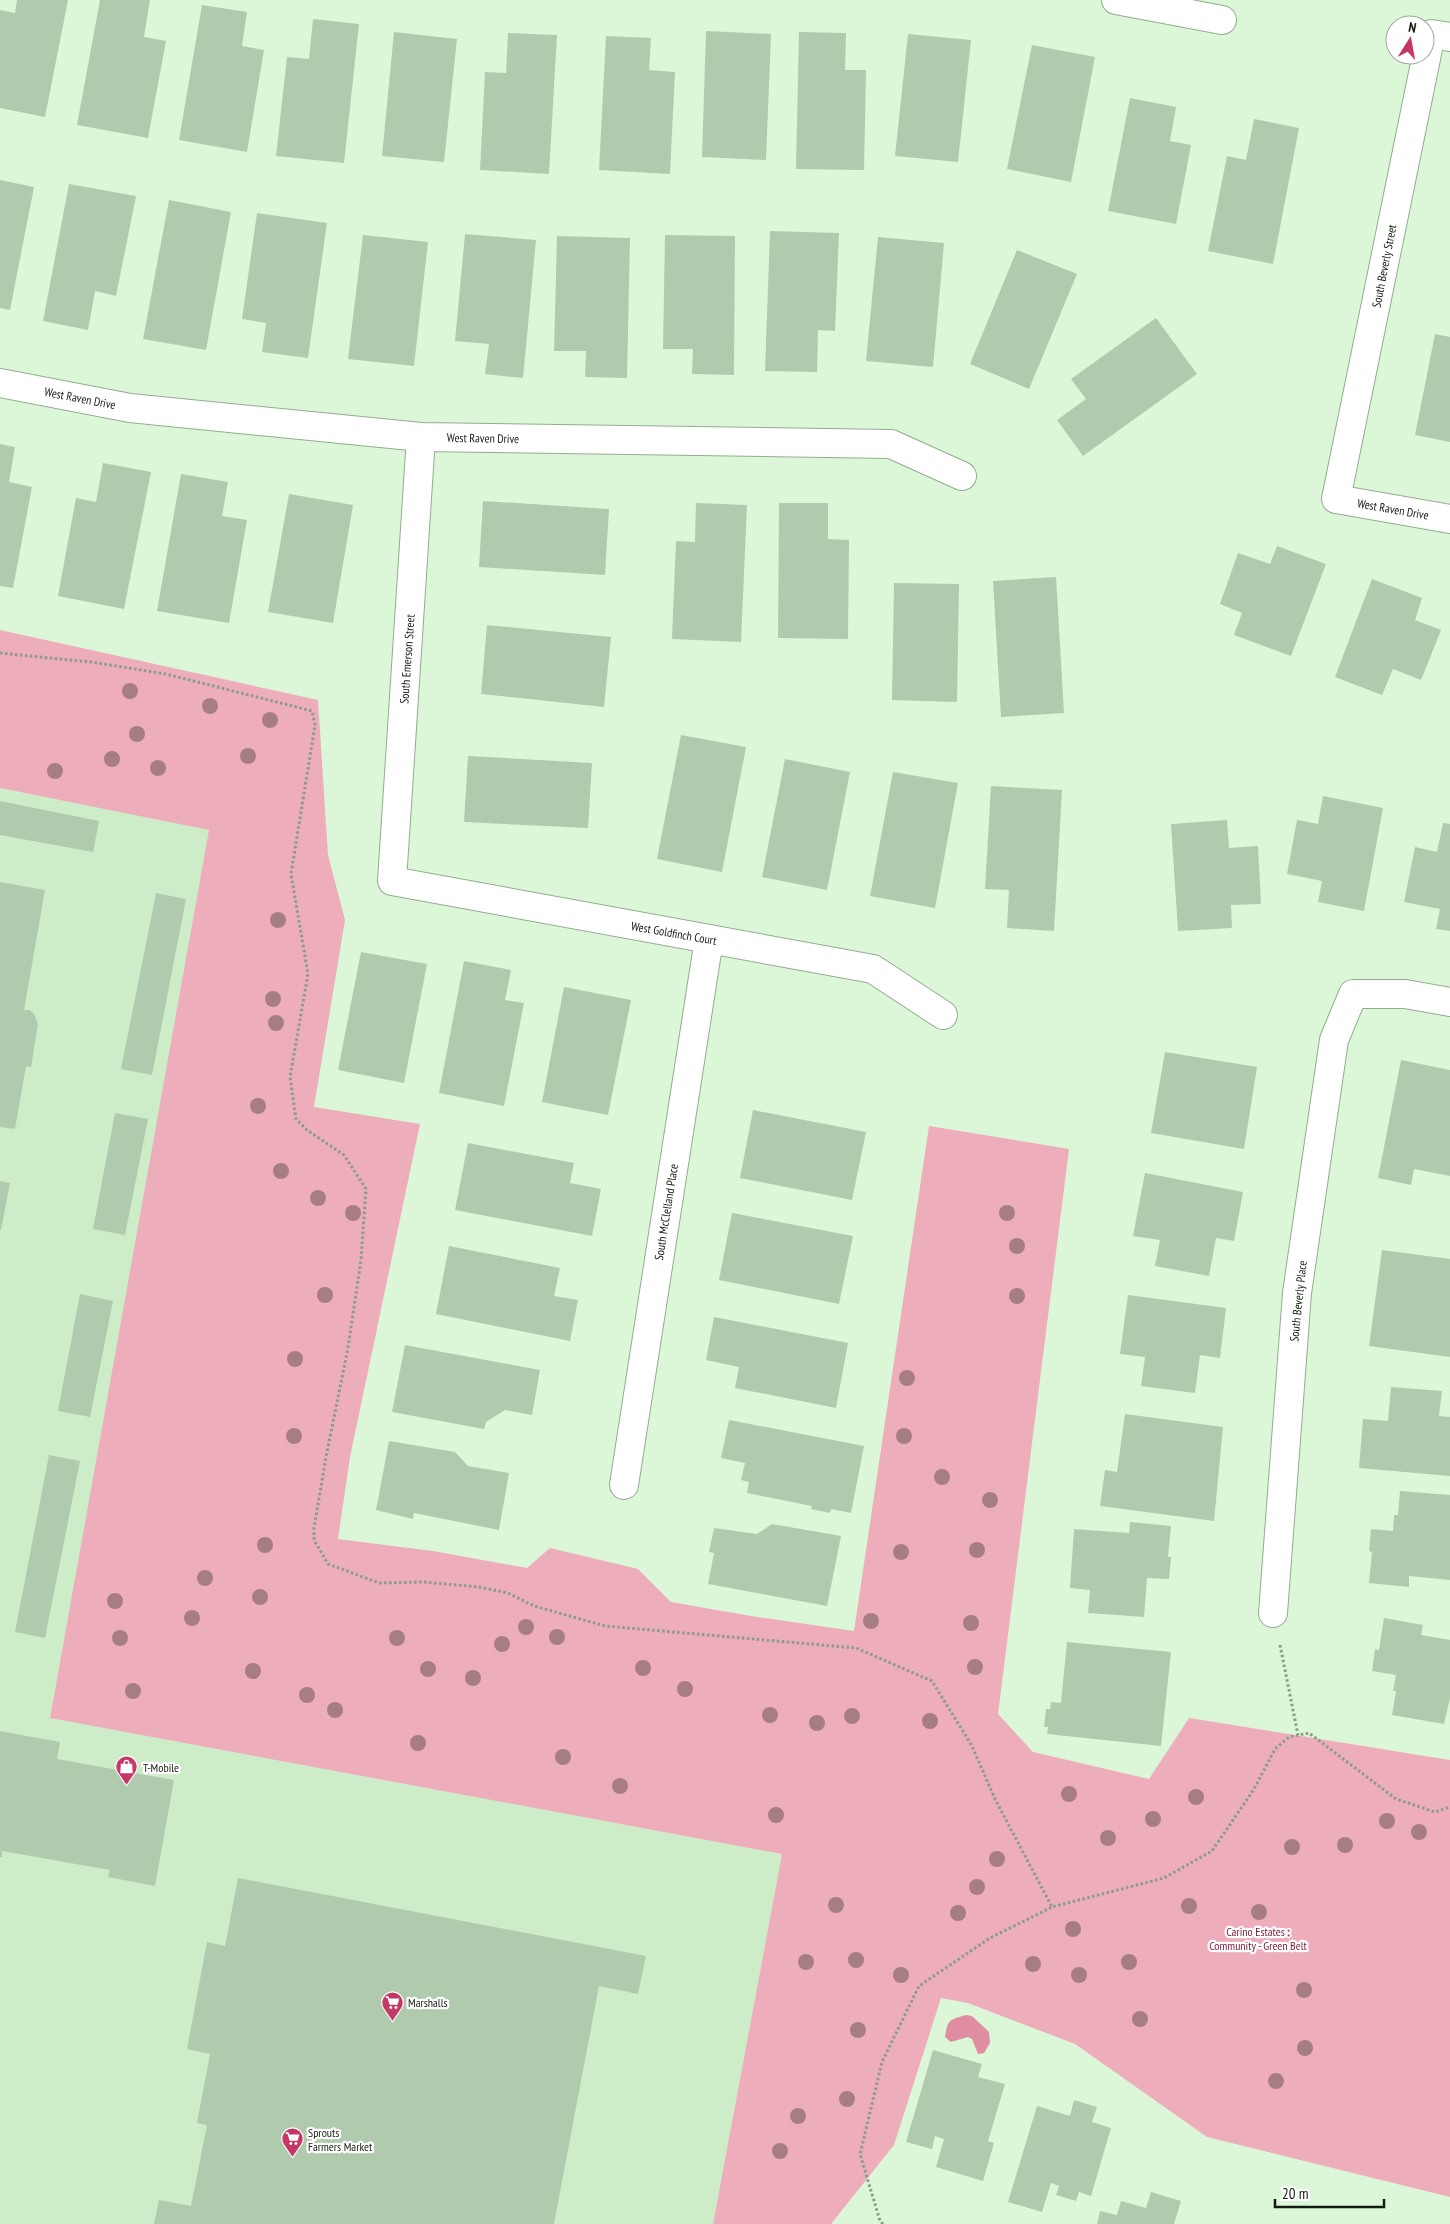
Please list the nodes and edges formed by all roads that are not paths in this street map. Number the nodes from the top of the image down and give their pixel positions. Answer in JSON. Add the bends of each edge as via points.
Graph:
{"nodes":[{"id":1,"x":1116,"y":0,"type":"edge"},
{"id":2,"x":1222,"y":20,"type":"dead end"},
{"id":3,"x":1441,"y":36,"type":"edge"},
{"id":4,"x":0,"y":382,"type":"edge"},
{"id":5,"x":421,"y":437,"type":"junction"},
{"id":6,"x":962,"y":476,"type":"dead end"},
{"id":7,"x":1336,"y":499,"type":"joint"},
{"id":8,"x":1450,"y":519,"type":"edge"},
{"id":9,"x":392,"y":881,"type":"joint"},
{"id":10,"x":709,"y":939,"type":"junction"},
{"id":11,"x":1450,"y":1002,"type":"edge"},
{"id":12,"x":943,"y":1015,"type":"dead end"},
{"id":13,"x":624,"y":1485,"type":"dead end"},
{"id":14,"x":1273,"y":1612,"type":"road end"}],
"edges":[{"from":1,"to":2,"type":"street"},
{"from":3,"to":7,"type":"street","name":"South Beverly Street"},
{"from":4,"to":5,"type":"street","name":"West Raven Drive","via":[[130,408]]},
{"from":5,"to":6,"type":"street","name":"West Raven Drive","via":[[891,444]]},
{"from":5,"to":9,"type":"street","name":"South Emerson Street"},
{"from":7,"to":8,"type":"street","name":"West Raven Drive"},
{"from":9,"to":10,"type":"street","name":"West Goldfinch Court"},
{"from":10,"to":12,"type":"street","name":"West Goldfinch Court","via":[[873,969]]},
{"from":10,"to":13,"type":"street","name":"South McClelland Place"},
{"from":11,"to":14,"type":"street","name":"South Beverly Place","via":[[1405,994],[1353,994],[1334,1040],[1297,1293]]}]}
